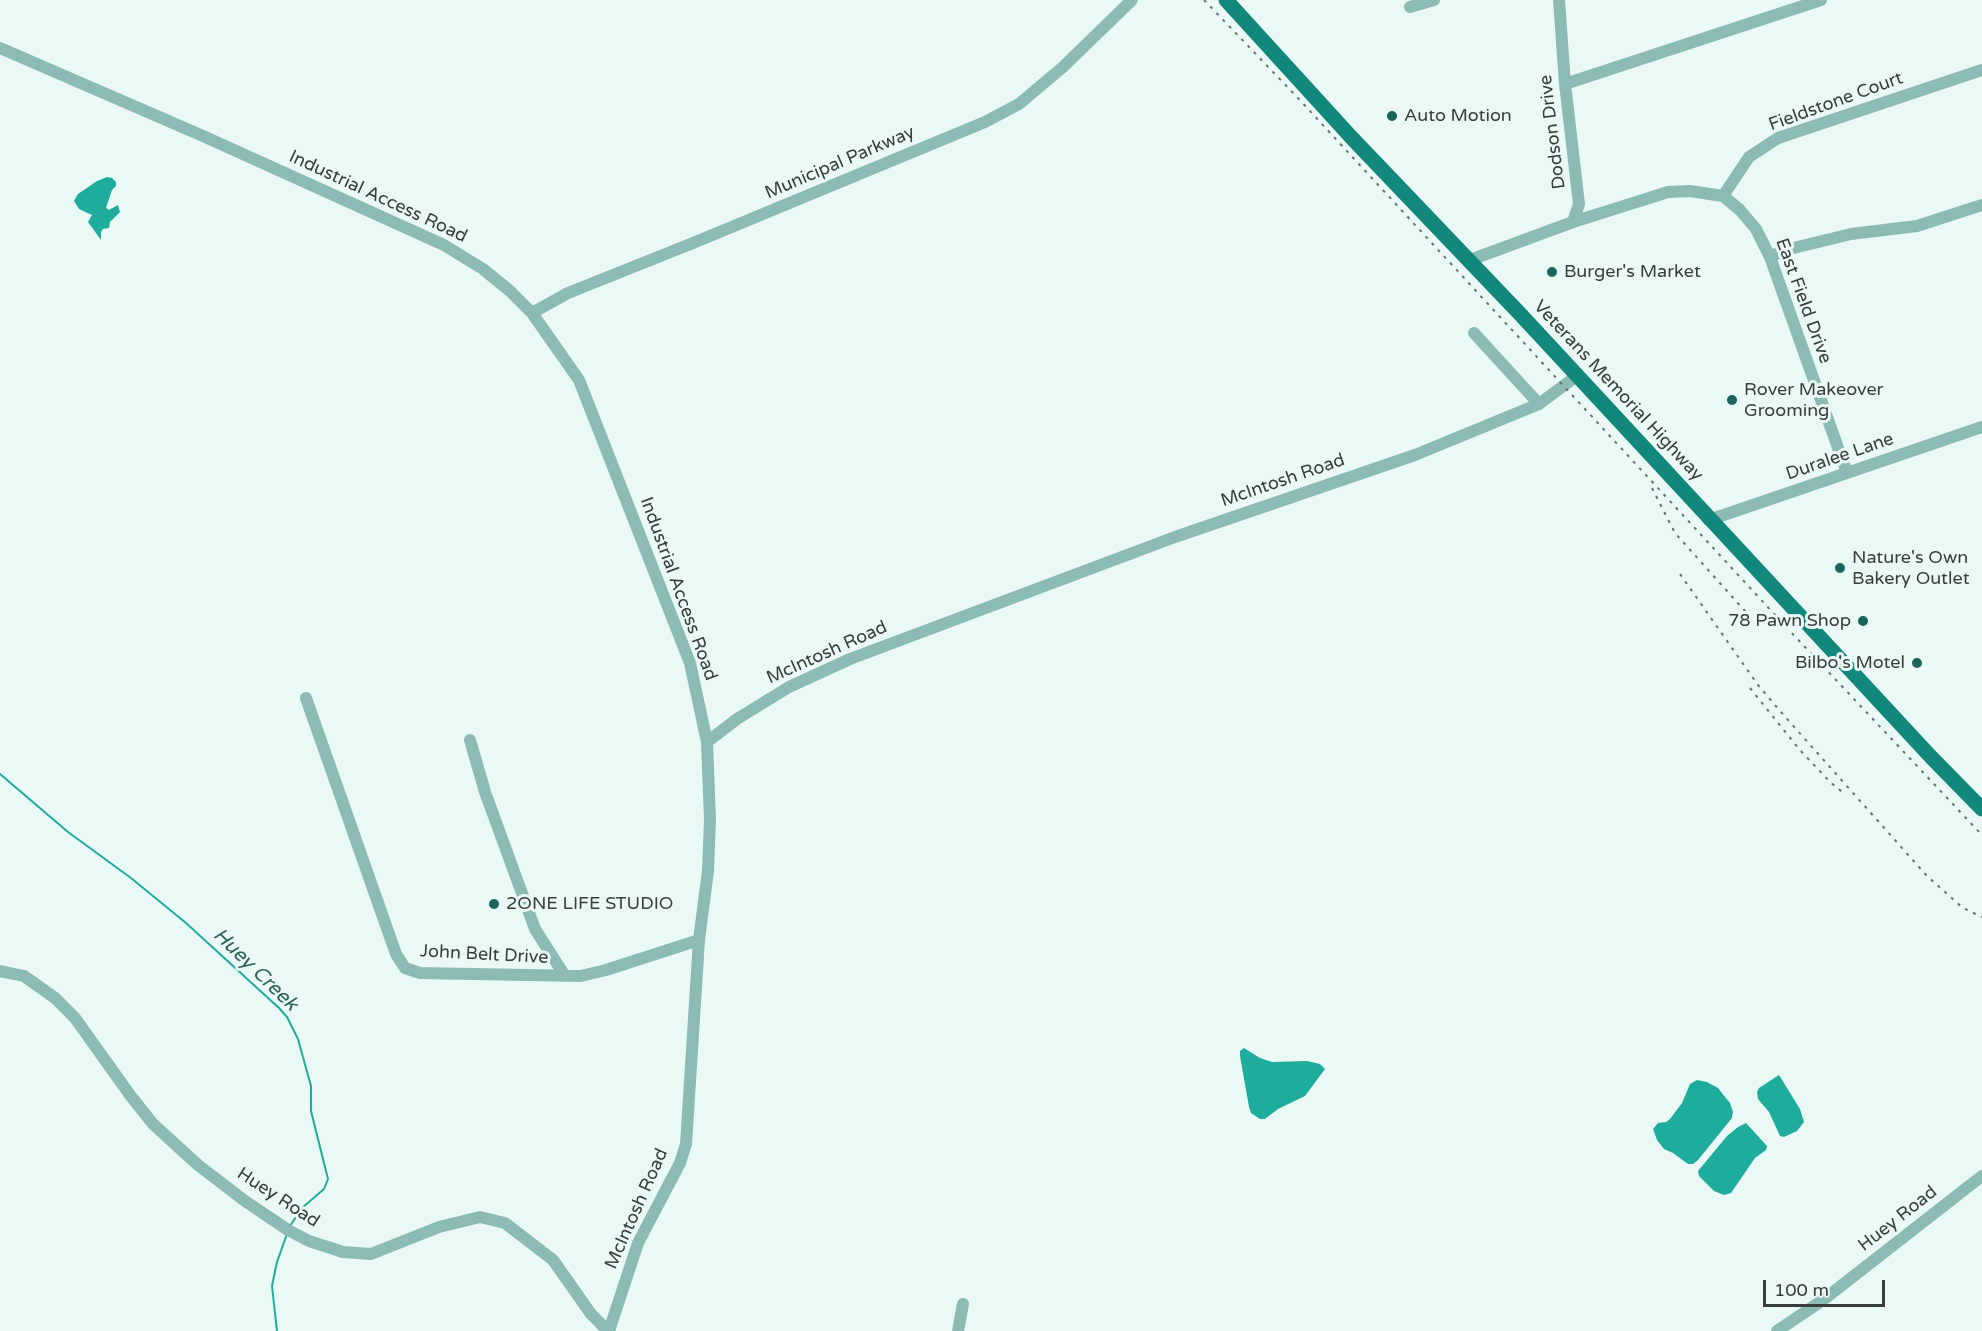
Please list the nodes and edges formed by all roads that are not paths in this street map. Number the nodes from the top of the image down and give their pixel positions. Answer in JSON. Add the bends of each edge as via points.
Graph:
{"nodes":[{"id":1,"x":1132,"y":0,"type":"edge"},
{"id":2,"x":1226,"y":0,"type":"edge"},
{"id":3,"x":1434,"y":0,"type":"edge"},
{"id":4,"x":1559,"y":0,"type":"edge"},
{"id":5,"x":1821,"y":0,"type":"edge"},
{"id":6,"x":1410,"y":7,"type":"dead end"},
{"id":7,"x":0,"y":48,"type":"edge"},
{"id":8,"x":1982,"y":70,"type":"edge"},
{"id":9,"x":1565,"y":84,"type":"junction"},
{"id":10,"x":1722,"y":196,"type":"junction"},
{"id":11,"x":1982,"y":205,"type":"edge"},
{"id":12,"x":1573,"y":222,"type":"junction"},
{"id":13,"x":1770,"y":257,"type":"junction"},
{"id":14,"x":1470,"y":260,"type":"junction"},
{"id":15,"x":532,"y":313,"type":"junction"},
{"id":16,"x":1474,"y":333,"type":"dead end"},
{"id":17,"x":1578,"y":375,"type":"junction"},
{"id":18,"x":1539,"y":404,"type":"junction"},
{"id":19,"x":1982,"y":427,"type":"edge"},
{"id":20,"x":1847,"y":473,"type":"junction"},
{"id":21,"x":1709,"y":520,"type":"junction"},
{"id":22,"x":306,"y":698,"type":"dead end"},
{"id":23,"x":470,"y":740,"type":"dead end"},
{"id":24,"x":707,"y":742,"type":"junction"},
{"id":25,"x":1982,"y":809,"type":"edge"},
{"id":26,"x":699,"y":940,"type":"junction"},
{"id":27,"x":0,"y":971,"type":"edge"},
{"id":28,"x":565,"y":976,"type":"junction"},
{"id":29,"x":1982,"y":1176,"type":"edge"},
{"id":30,"x":963,"y":1304,"type":"dead end"},
{"id":31,"x":608,"y":1331,"type":"edge"},
{"id":32,"x":958,"y":1331,"type":"edge"},
{"id":33,"x":1777,"y":1331,"type":"edge"}],
"edges":[{"from":1,"to":15,"type":"street","name":"Municipal Parkway","via":[[1063,67],[1012,108],[568,293]]},
{"from":2,"to":14,"type":"main road","name":"Veterans Memorial Highway"},
{"from":3,"to":6,"type":"street"},
{"from":4,"to":9,"type":"street","name":"Dodson Drive"},
{"from":5,"to":9,"type":"street"},
{"from":7,"to":15,"type":"street","name":"Industrial Access Road","via":[[444,245],[483,269]]},
{"from":8,"to":10,"type":"street","name":"Fieldstone Court","via":[[1778,138],[1749,157]]},
{"from":9,"to":12,"type":"street","name":"Dodson Drive","via":[[1580,204]]},
{"from":10,"to":12,"type":"street","via":[[1668,192]]},
{"from":10,"to":13,"type":"street","name":"East Field Drive","via":[[1756,229]]},
{"from":11,"to":13,"type":"street","via":[[1917,226],[1851,234]]},
{"from":12,"to":14,"type":"street"},
{"from":13,"to":20,"type":"street","name":"East Field Drive"},
{"from":14,"to":17,"type":"main road","name":"Veterans Memorial Highway"},
{"from":15,"to":24,"type":"street","name":"Industrial Access Road","via":[[579,380],[690,663]]},
{"from":16,"to":18,"type":"street"},
{"from":17,"to":18,"type":"street","name":"McIntosh Road"},
{"from":17,"to":21,"type":"main road","name":"Veterans Memorial Highway"},
{"from":18,"to":24,"type":"street","name":"McIntosh Road","via":[[1415,455],[1175,537],[850,659],[789,687]]},
{"from":19,"to":20,"type":"street","name":"Duralee Lane"},
{"from":20,"to":21,"type":"street","name":"Duralee Lane"},
{"from":21,"to":25,"type":"main road","name":"Veterans Memorial Highway"},
{"from":22,"to":28,"type":"street","name":"John Belt Drive","via":[[396,954],[405,968],[420,974]]},
{"from":23,"to":28,"type":"street","via":[[535,929]]},
{"from":24,"to":26,"type":"street","name":"McIntosh Road","via":[[708,871]]},
{"from":26,"to":28,"type":"street","name":"John Belt Drive","via":[[606,970]]},
{"from":26,"to":31,"type":"street","name":"McIntosh Road","via":[[686,1144],[638,1243]]},
{"from":27,"to":31,"type":"street","name":"Huey Road","via":[[24,976],[55,998],[75,1018],[153,1124],[198,1165],[288,1230],[343,1252],[371,1254],[439,1227],[480,1217],[505,1223],[554,1260],[591,1314]]},
{"from":29,"to":33,"type":"street","name":"Huey Road","via":[[1823,1300]]},
{"from":30,"to":32,"type":"street"}]}
